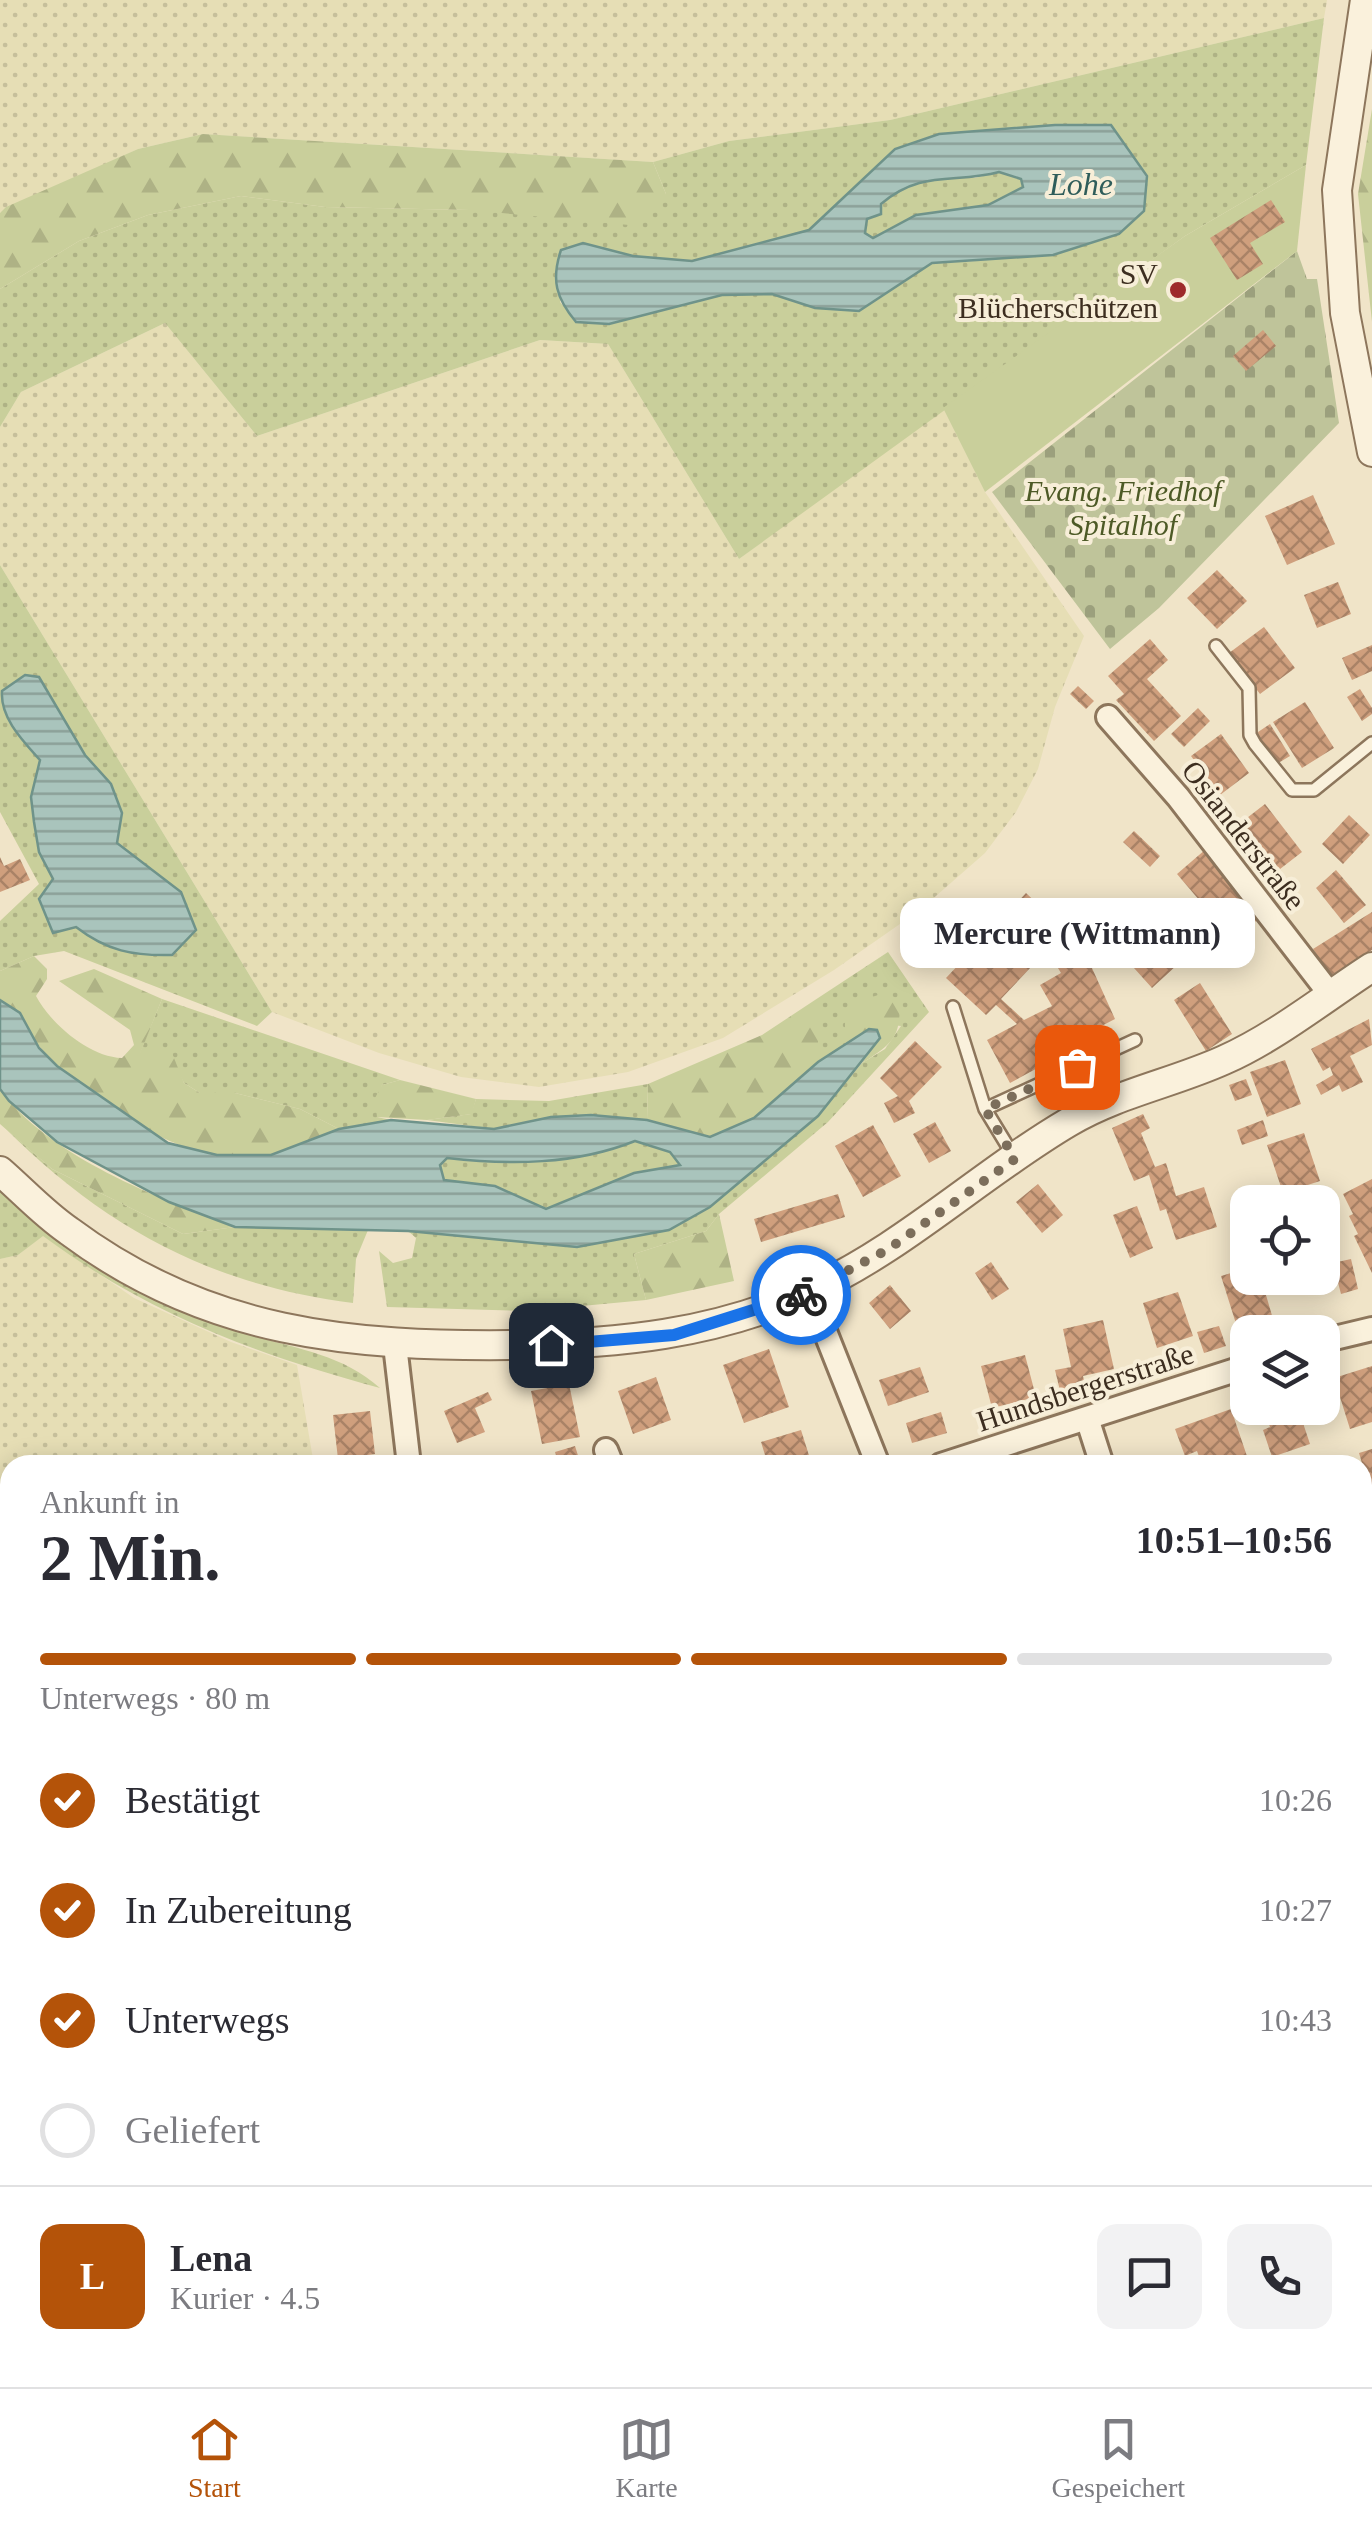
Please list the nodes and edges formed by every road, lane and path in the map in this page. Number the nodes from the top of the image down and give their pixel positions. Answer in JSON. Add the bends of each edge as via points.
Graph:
{"nodes":[{"id":1,"x":1365,"y":0,"type":"edge"},
{"id":2,"x":1372,"y":452,"type":"edge"},
{"id":3,"x":1216,"y":646,"type":"dead end"},
{"id":4,"x":1108,"y":717,"type":"dead end"},
{"id":5,"x":1372,"y":743,"type":"edge"},
{"id":6,"x":1372,"y":967,"type":"edge"},
{"id":7,"x":1330,"y":994,"type":"junction"},
{"id":8,"x":953,"y":1007,"type":"dead end"},
{"id":9,"x":1134,"y":1040,"type":"dead end"},
{"id":10,"x":985,"y":1109,"type":"junction"},
{"id":11,"x":1015,"y":1159,"type":"junction"},
{"id":12,"x":0,"y":1171,"type":"edge"},
{"id":13,"x":809,"y":1292,"type":"junction"},
{"id":14,"x":1372,"y":1328,"type":"edge"},
{"id":15,"x":1340,"y":1336,"type":"edge"},
{"id":16,"x":394,"y":1345,"type":"junction"},
{"id":17,"x":1230,"y":1372,"type":"edge"},
{"id":18,"x":1087,"y":1418,"type":"junction"},
{"id":19,"x":409,"y":1455,"type":"edge"},
{"id":20,"x":874,"y":1455,"type":"edge"},
{"id":21,"x":972,"y":1455,"type":"edge"},
{"id":22,"x":1099,"y":1455,"type":"edge"}],
"edges":[{"from":1,"to":2,"type":"street","via":[[1344,119],[1338,242]]},
{"from":3,"to":5,"type":"lane","via":[[1249,688],[1250,735],[1292,790],[1314,790]]},
{"from":4,"to":7,"type":"street","name":"Osianderstraße"},
{"from":6,"to":7,"type":"street"},
{"from":7,"to":11,"type":"street","via":[[1227,1059],[1121,1096]]},
{"from":8,"to":10,"type":"lane"},
{"from":9,"to":10,"type":"lane"},
{"from":10,"to":11,"type":"lane"},
{"from":11,"to":13,"type":"street","via":[[887,1250]]},
{"from":12,"to":16,"type":"street","via":[[68,1231],[145,1278],[217,1310],[295,1333]]},
{"from":13,"to":16,"type":"street","via":[[674,1335],[551,1345]]},
{"from":13,"to":20,"type":"street"},
{"from":14,"to":15,"type":"street"},
{"from":16,"to":19,"type":"street"},
{"from":17,"to":18,"type":"street","name":"Hundsbergerstraße"},
{"from":18,"to":21,"type":"street","name":"Hundsbergerstraße"},
{"from":18,"to":22,"type":"street"}]}
